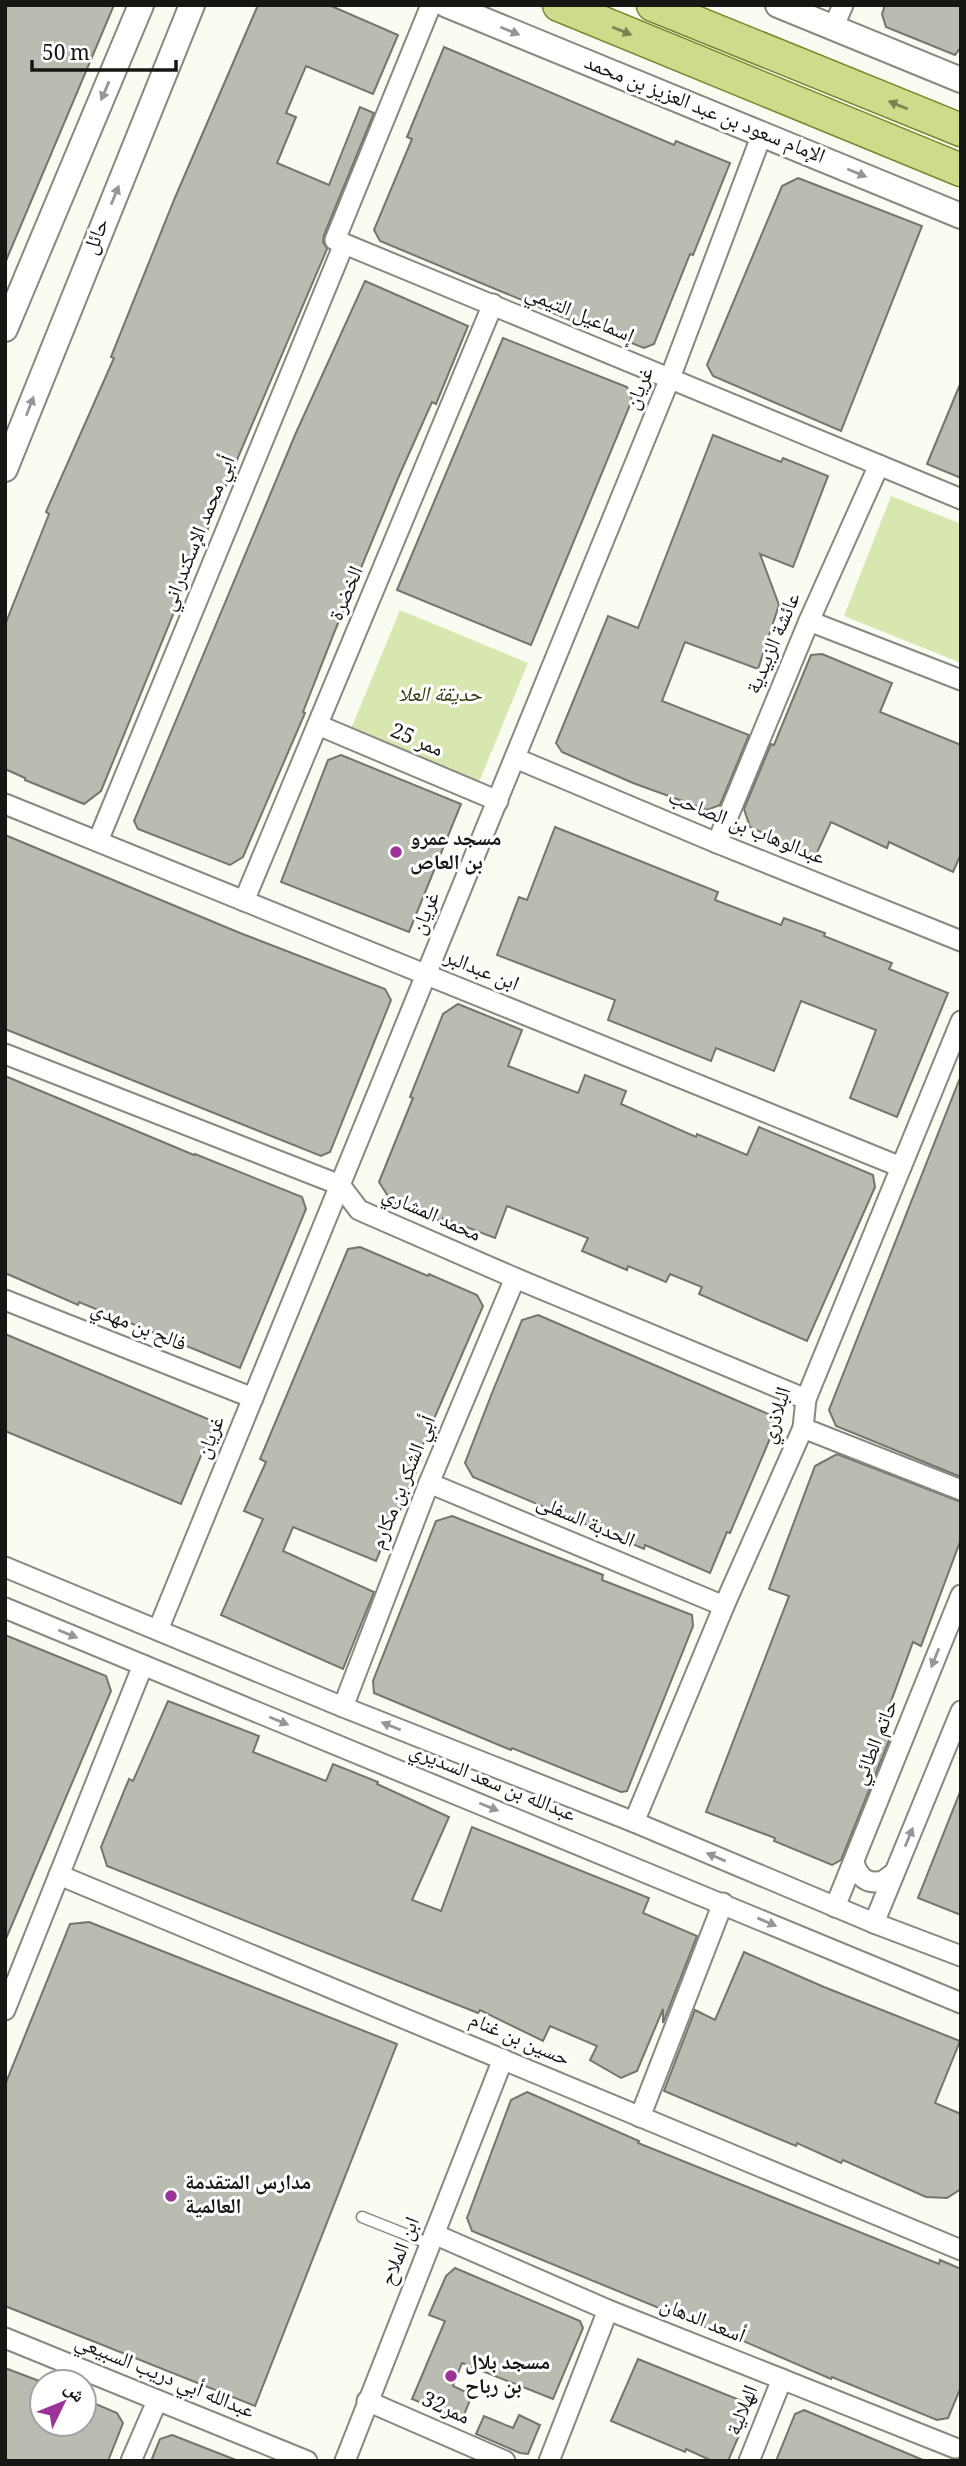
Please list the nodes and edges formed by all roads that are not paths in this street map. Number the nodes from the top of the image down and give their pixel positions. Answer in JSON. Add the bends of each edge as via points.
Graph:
{"nodes":[{"id":1,"x":141,"y":5,"type":"edge"},
{"id":2,"x":192,"y":5,"type":"edge"},
{"id":3,"x":430,"y":5,"type":"edge"},
{"id":4,"x":447,"y":5,"type":"edge"},
{"id":5,"x":559,"y":5,"type":"edge"},
{"id":6,"x":653,"y":5,"type":"edge"},
{"id":7,"x":778,"y":5,"type":"edge"},
{"id":8,"x":843,"y":5,"type":"edge"},
{"id":9,"x":833,"y":28,"type":"junction"},
{"id":10,"x":961,"y":80,"type":"edge"},
{"id":11,"x":961,"y":131,"type":"edge"},
{"id":12,"x":762,"y":134,"type":"junction"},
{"id":13,"x":961,"y":170,"type":"edge"},
{"id":14,"x":961,"y":216,"type":"edge"},
{"id":15,"x":340,"y":242,"type":"junction"},
{"id":16,"x":493,"y":304,"type":"junction"},
{"id":17,"x":5,"y":328,"type":"edge"},
{"id":18,"x":670,"y":378,"type":"junction"},
{"id":19,"x":879,"y":465,"type":"junction"},
{"id":20,"x":5,"y":469,"type":"edge"},
{"id":21,"x":961,"y":499,"type":"edge"},
{"id":22,"x":809,"y":621,"type":"junction"},
{"id":23,"x":961,"y":680,"type":"edge"},
{"id":24,"x":318,"y":726,"type":"junction"},
{"id":25,"x":514,"y":758,"type":"junction"},
{"id":26,"x":498,"y":801,"type":"junction"},
{"id":27,"x":5,"y":804,"type":"edge"},
{"id":28,"x":98,"y":841,"type":"junction"},
{"id":29,"x":717,"y":843,"type":"junction"},
{"id":30,"x":244,"y":901,"type":"junction"},
{"id":31,"x":961,"y":941,"type":"edge"},
{"id":32,"x":426,"y":975,"type":"junction"},
{"id":33,"x":961,"y":1021,"type":"edge"},
{"id":34,"x":5,"y":1054,"type":"edge"},
{"id":35,"x":901,"y":1167,"type":"junction"},
{"id":36,"x":340,"y":1185,"type":"junction"},
{"id":37,"x":515,"y":1278,"type":"junction"},
{"id":38,"x":5,"y":1300,"type":"edge"},
{"id":39,"x":253,"y":1398,"type":"junction"},
{"id":40,"x":806,"y":1399,"type":"junction"},
{"id":41,"x":803,"y":1428,"type":"junction"},
{"id":42,"x":429,"y":1483,"type":"junction"},
{"id":43,"x":961,"y":1490,"type":"edge"},
{"id":44,"x":5,"y":1567,"type":"edge"},
{"id":45,"x":961,"y":1594,"type":"edge"},
{"id":46,"x":724,"y":1606,"type":"junction"},
{"id":47,"x":5,"y":1608,"type":"edge"},
{"id":48,"x":158,"y":1630,"type":"junction"},
{"id":49,"x":143,"y":1665,"type":"junction"},
{"id":50,"x":343,"y":1707,"type":"junction"},
{"id":51,"x":961,"y":1711,"type":"edge"},
{"id":52,"x":634,"y":1822,"type":"junction"},
{"id":53,"x":854,"y":1862,"type":"junction"},
{"id":54,"x":894,"y":1873,"type":"junction"},
{"id":55,"x":59,"y":1875,"type":"junction"},
{"id":56,"x":723,"y":1903,"type":"junction"},
{"id":57,"x":835,"y":1907,"type":"junction"},
{"id":58,"x":873,"y":1923,"type":"junction"},
{"id":59,"x":961,"y":1956,"type":"edge"},
{"id":60,"x":961,"y":2003,"type":"edge"},
{"id":61,"x":5,"y":2010,"type":"edge"},
{"id":62,"x":503,"y":2059,"type":"junction"},
{"id":63,"x":640,"y":2117,"type":"junction"},
{"id":64,"x":362,"y":2217,"type":"dead end"},
{"id":65,"x":432,"y":2239,"type":"junction"},
{"id":66,"x":960,"y":2248,"type":"edge"},
{"id":67,"x":608,"y":2310,"type":"junction"},
{"id":68,"x":5,"y":2338,"type":"edge"},
{"id":69,"x":782,"y":2379,"type":"junction"},
{"id":70,"x":157,"y":2401,"type":"junction"},
{"id":71,"x":367,"y":2401,"type":"junction"},
{"id":72,"x":955,"y":2448,"type":"edge"},
{"id":73,"x":131,"y":2461,"type":"edge"},
{"id":74,"x":307,"y":2461,"type":"edge"},
{"id":75,"x":345,"y":2461,"type":"edge"},
{"id":76,"x":505,"y":2461,"type":"edge"},
{"id":77,"x":549,"y":2461,"type":"edge"},
{"id":78,"x":749,"y":2461,"type":"edge"}],
"edges":[{"from":1,"to":17,"type":"street","one_way":true},
{"from":20,"to":2,"type":"street","name":"حائل","one_way":true},
{"from":3,"to":15,"type":"street","name":"أبي محمد الإسكندراني"},
{"from":4,"to":12,"type":"street","name":"الإمام سعود بن عبد العزيز بن محمد","one_way":true},
{"from":5,"to":13,"type":"main road","name":"الإمام سعود بن عبد العزيز بن محمد","one_way":true},
{"from":11,"to":6,"type":"main road","one_way":true},
{"from":7,"to":9,"type":"street"},
{"from":8,"to":9,"type":"street"},
{"from":9,"to":10,"type":"street"},
{"from":12,"to":14,"type":"street","name":"الإمام سعود بن عبد العزيز بن محمد","one_way":true},
{"from":12,"to":18,"type":"street","name":"غريان"},
{"from":15,"to":16,"type":"street","name":"إسماعيل التيمي"},
{"from":15,"to":28,"type":"street","name":"أبي محمد الإسكندراني"},
{"from":16,"to":18,"type":"street","name":"إسماعيل التيمي"},
{"from":16,"to":24,"type":"street","name":"الخضرة"},
{"from":18,"to":19,"type":"street","name":"إسماعيل التيمي"},
{"from":18,"to":25,"type":"street","name":"غريان"},
{"from":19,"to":21,"type":"street","name":"إسماعيل التيمي"},
{"from":19,"to":22,"type":"street","name":"عائشة الزبيدية"},
{"from":22,"to":23,"type":"street"},
{"from":22,"to":29,"type":"street","name":"عائشة الزبيدية"},
{"from":24,"to":26,"type":"street","name":"ممر 25"},
{"from":24,"to":30,"type":"street","name":"الخضرة"},
{"from":25,"to":26,"type":"street","name":"غريان"},
{"from":25,"to":29,"type":"street","name":"عبدالوهاب بن الصاحب"},
{"from":26,"to":32,"type":"street","name":"غريان"},
{"from":27,"to":28,"type":"street","name":"ابن عبدالبر"},
{"from":28,"to":30,"type":"street","name":"ابن عبدالبر"},
{"from":29,"to":31,"type":"street","name":"عبدالوهاب بن الصاحب"},
{"from":30,"to":32,"type":"street","name":"ابن عبدالبر"},
{"from":32,"to":35,"type":"street","name":"ابن عبدالبر"},
{"from":32,"to":36,"type":"street","name":"غريان"},
{"from":33,"to":35,"type":"street","name":"البلاذري"},
{"from":34,"to":36,"type":"street","name":"محمد المشاري"},
{"from":35,"to":40,"type":"street","name":"البلاذري"},
{"from":36,"to":37,"type":"street","name":"محمد المشاري","via":[[359,1210]]},
{"from":36,"to":39,"type":"street","name":"غريان"},
{"from":37,"to":40,"type":"street","name":"محمد المشاري"},
{"from":37,"to":42,"type":"street","name":"أبي الشكر بن مكارم"},
{"from":38,"to":39,"type":"street","name":"فالح بن مهدي"},
{"from":39,"to":48,"type":"street","name":"غريان"},
{"from":40,"to":41,"type":"street","name":"البلاذري"},
{"from":41,"to":43,"type":"street"},
{"from":41,"to":46,"type":"street","name":"البلاذري"},
{"from":42,"to":46,"type":"street","name":"الحدبة السفلى"},
{"from":42,"to":50,"type":"street","name":"أبي الشكر بن مكارم"},
{"from":44,"to":48,"type":"street","name":"عبدالله بن سعد السديري"},
{"from":45,"to":53,"type":"street","name":"حاتم الطائي","one_way":true},
{"from":46,"to":52,"type":"street","name":"البلاذري"},
{"from":47,"to":49,"type":"street","name":"عبدالله بن سعد السديري","one_way":true},
{"from":48,"to":50,"type":"street","name":"عبدالله بن سعد السديري"},
{"from":49,"to":55,"type":"street"},
{"from":49,"to":56,"type":"street","name":"عبدالله بن سعد السديري","one_way":true},
{"from":52,"to":50,"type":"street","name":"عبدالله بن سعد السديري","one_way":true},
{"from":54,"to":51,"type":"street","one_way":true},
{"from":57,"to":52,"type":"street","name":"عبدالله بن سعد السديري","one_way":true},
{"from":53,"to":54,"type":"street","via":[[856,1872],[869,1881],[883,1881]]},
{"from":53,"to":57,"type":"street","name":"حاتم الطائي"},
{"from":54,"to":58,"type":"street"},
{"from":55,"to":61,"type":"street"},
{"from":55,"to":62,"type":"street","name":"حسين بن غنام"},
{"from":56,"to":60,"type":"street","name":"عبدالله بن سعد السديري","one_way":true},
{"from":56,"to":63,"type":"street"},
{"from":57,"to":58,"type":"street","name":"عبدالله بن سعد السديري"},
{"from":58,"to":59,"type":"street","name":"عبدالله بن سعد السديري"},
{"from":62,"to":63,"type":"street","name":"حسين بن غنام"},
{"from":62,"to":65,"type":"street","name":"ابن الملاح"},
{"from":63,"to":66,"type":"street","name":"حسين بن غنام"},
{"from":64,"to":65,"type":"lane"},
{"from":65,"to":67,"type":"street","name":"أسعد الدهان"},
{"from":65,"to":71,"type":"street","name":"ابن الملاح"},
{"from":67,"to":69,"type":"street","name":"أسعد الدهان"},
{"from":67,"to":77,"type":"street"},
{"from":68,"to":70,"type":"street","name":"عبدالله أبي دريب السبيعي"},
{"from":69,"to":72,"type":"street","name":"أسعد الدهان"},
{"from":69,"to":78,"type":"street","name":"الهلالية"},
{"from":70,"to":73,"type":"street"},
{"from":70,"to":74,"type":"street","name":"عبدالله أبي دريب السبيعي"},
{"from":71,"to":75,"type":"street","name":"ابن الملاح"},
{"from":71,"to":76,"type":"street","name":"ممر32"}]}
